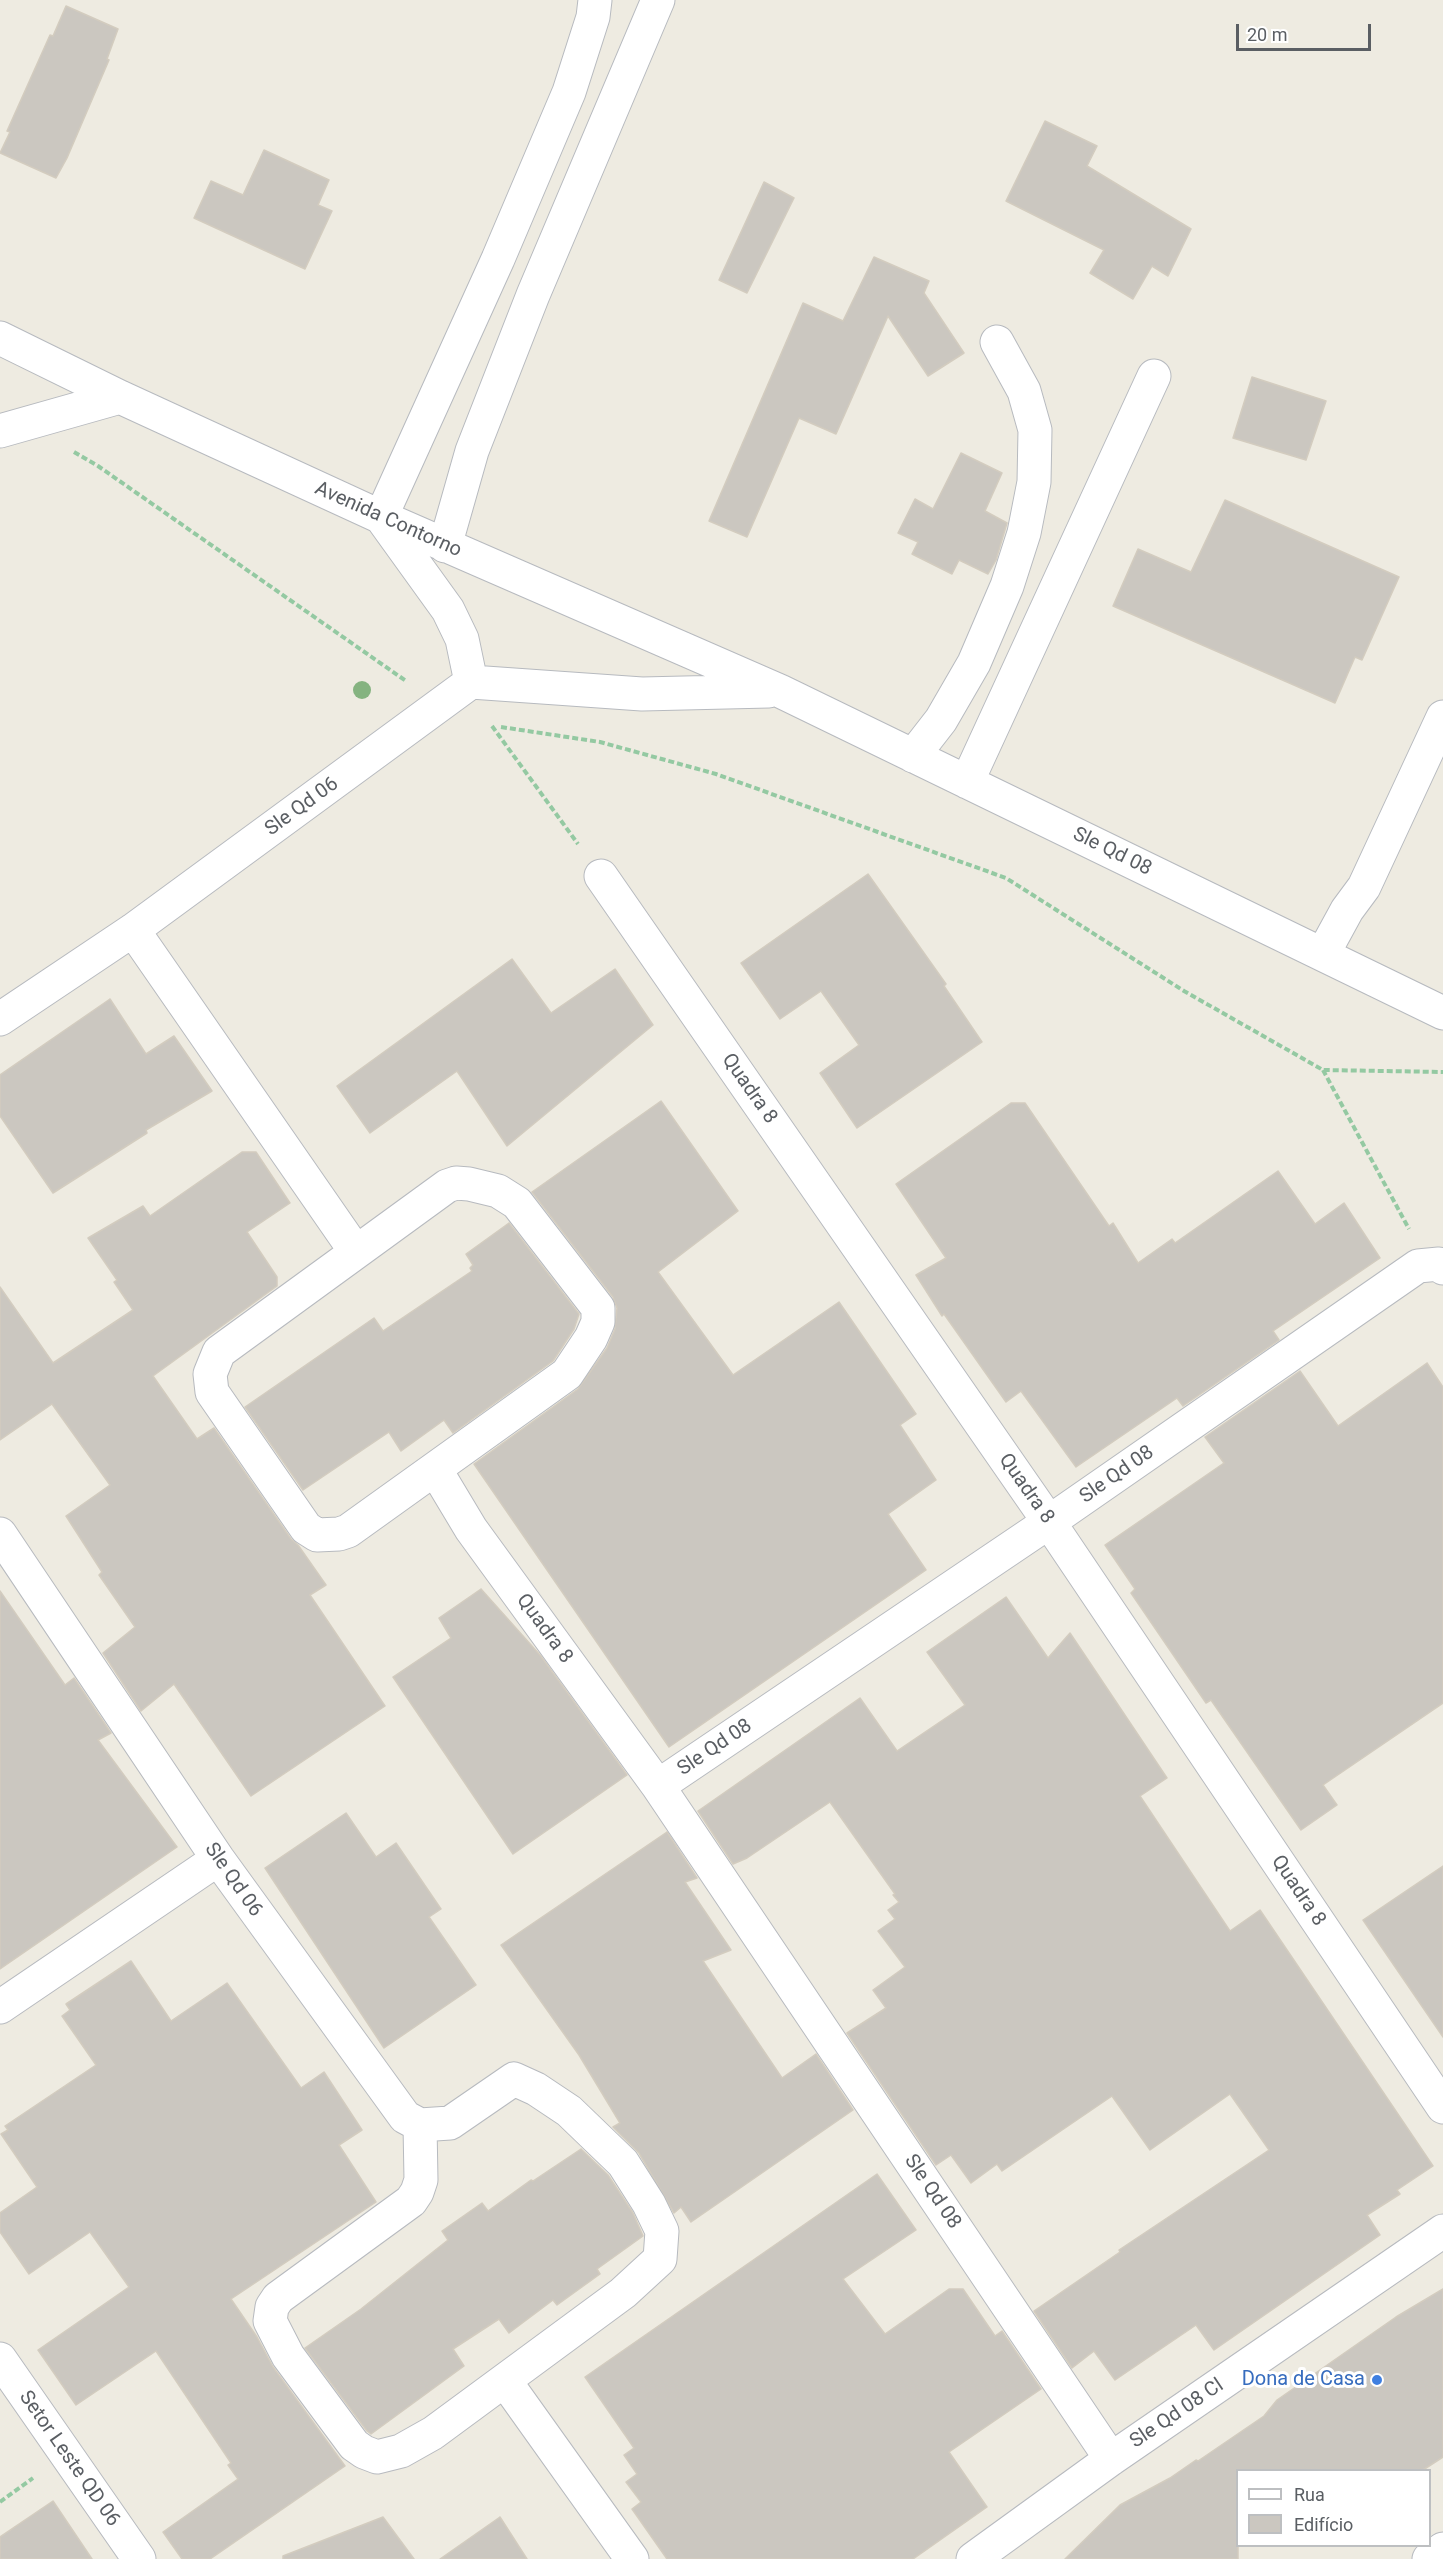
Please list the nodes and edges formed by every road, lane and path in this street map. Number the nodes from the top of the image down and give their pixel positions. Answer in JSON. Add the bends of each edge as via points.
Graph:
{"nodes":[{"id":1,"x":595,"y":0,"type":"edge"},
{"id":2,"x":658,"y":0,"type":"edge"},
{"id":3,"x":0,"y":338,"type":"edge"},
{"id":4,"x":997,"y":342,"type":"dead end"},
{"id":5,"x":1154,"y":376,"type":"dead end"},
{"id":6,"x":120,"y":397,"type":"junction"},
{"id":7,"x":13,"y":428,"type":"edge"},
{"id":8,"x":381,"y":517,"type":"junction"},
{"id":9,"x":445,"y":546,"type":"junction"},
{"id":10,"x":471,"y":682,"type":"junction"},
{"id":11,"x":780,"y":691,"type":"junction"},
{"id":12,"x":441,"y":706,"type":"junction"},
{"id":13,"x":1443,"y":717,"type":"edge"},
{"id":14,"x":492,"y":726,"type":"junction"},
{"id":15,"x":913,"y":756,"type":"junction"},
{"id":16,"x":968,"y":782,"type":"junction"},
{"id":17,"x":601,"y":876,"type":"joint"},
{"id":18,"x":133,"y":930,"type":"junction"},
{"id":19,"x":1323,"y":954,"type":"junction"},
{"id":20,"x":1443,"y":1013,"type":"edge"},
{"id":21,"x":0,"y":1019,"type":"edge"},
{"id":22,"x":1323,"y":1070,"type":"junction"},
{"id":23,"x":1443,"y":1072,"type":"edge"},
{"id":24,"x":356,"y":1252,"type":"junction"},
{"id":25,"x":1436,"y":1266,"type":"edge"},
{"id":26,"x":435,"y":1469,"type":"junction"},
{"id":27,"x":1049,"y":1522,"type":"junction"},
{"id":28,"x":0,"y":1534,"type":"edge"},
{"id":29,"x":658,"y":1786,"type":"junction"},
{"id":30,"x":218,"y":1859,"type":"junction"},
{"id":31,"x":0,"y":2007,"type":"edge"},
{"id":32,"x":1443,"y":2107,"type":"edge"},
{"id":33,"x":420,"y":2125,"type":"junction"},
{"id":34,"x":1443,"y":2231,"type":"edge"},
{"id":35,"x":0,"y":2360,"type":"edge"},
{"id":36,"x":505,"y":2381,"type":"junction"},
{"id":37,"x":1111,"y":2459,"type":"junction"},
{"id":38,"x":1443,"y":2549,"type":"edge"},
{"id":39,"x":139,"y":2559,"type":"edge"},
{"id":40,"x":632,"y":2559,"type":"edge"},
{"id":41,"x":973,"y":2559,"type":"edge"},
{"id":42,"x":1429,"y":2559,"type":"edge"}],
"edges":[{"from":1,"to":8,"type":"street","via":[[591,26],[569,92]]},
{"from":2,"to":9,"type":"street","via":[[472,450]]},
{"from":3,"to":6,"type":"street","name":"Avenida Contorno"},
{"from":4,"to":15,"type":"street","via":[[1024,391],[1035,430],[1034,482],[1024,533],[1007,586],[974,663],[941,720]]},
{"from":5,"to":16,"type":"street"},
{"from":6,"to":7,"type":"street"},
{"from":6,"to":8,"type":"street","name":"Avenida Contorno"},
{"from":7,"to":12,"type":"path","via":[[98,466]]},
{"from":8,"to":9,"type":"street","name":"Avenida Contorno"},
{"from":8,"to":10,"type":"street","via":[[448,610],[462,639]]},
{"from":9,"to":11,"type":"street","name":"Avenida Contorno"},
{"from":10,"to":11,"type":"street","via":[[642,694]]},
{"from":10,"to":12,"type":"street","name":"Sle Qd 06"},
{"from":11,"to":15,"type":"street","name":"Sle Qd 08"},
{"from":12,"to":14,"type":"path"},
{"from":12,"to":18,"type":"street","name":"Sle Qd 06"},
{"from":13,"to":19,"type":"street","via":[[1364,887]]},
{"from":14,"to":17,"type":"path"},
{"from":14,"to":22,"type":"path","via":[[600,742],[716,774],[1006,878],[1184,991]]},
{"from":15,"to":16,"type":"street","name":"Sle Qd 08"},
{"from":16,"to":19,"type":"street","name":"Sle Qd 08"},
{"from":17,"to":27,"type":"street","name":"Quadra 8"},
{"from":18,"to":21,"type":"street","name":"Sle Qd 06"},
{"from":18,"to":24,"type":"street"},
{"from":19,"to":20,"type":"street","name":"Sle Qd 08"},
{"from":22,"to":23,"type":"path"},
{"from":22,"to":25,"type":"path"},
{"from":24,"to":26,"type":"street","via":[[219,1352],[210,1374],[212,1392],[306,1528],[317,1534],[329,1536],[348,1531]]},
{"from":24,"to":26,"type":"street","via":[[447,1186],[469,1184],[498,1191],[517,1203],[598,1308],[598,1322],[591,1338],[567,1374]]},
{"from":25,"to":27,"type":"street","name":"Sle Qd 08","via":[[1418,1266]]},
{"from":26,"to":29,"type":"street","name":"Quadra 8","via":[[471,1529]]},
{"from":27,"to":29,"type":"street","name":"Sle Qd 08"},
{"from":27,"to":32,"type":"street","name":"Quadra 8"},
{"from":28,"to":30,"type":"street","name":"Sle Qd 06"},
{"from":29,"to":37,"type":"street","name":"Sle Qd 08"},
{"from":30,"to":31,"type":"street"},
{"from":30,"to":33,"type":"street","name":"Sle Qd 06","via":[[392,2100],[405,2117]]},
{"from":33,"to":36,"type":"street","via":[[450,2123],[514,2079],[569,2112],[623,2163],[650,2204],[662,2231],[660,2259],[643,2277]]},
{"from":33,"to":36,"type":"street","via":[[421,2180],[411,2201],[278,2298],[270,2321],[288,2356],[354,2445],[377,2457],[401,2451],[433,2433]]},
{"from":34,"to":37,"type":"street","name":"Sle Qd 08 Cl"},
{"from":35,"to":39,"type":"street","name":"Setor Leste QD 06"},
{"from":36,"to":40,"type":"street"},
{"from":37,"to":41,"type":"street","name":"Sle Qd 08 Cl"},
{"from":38,"to":42,"type":"street"}]}
